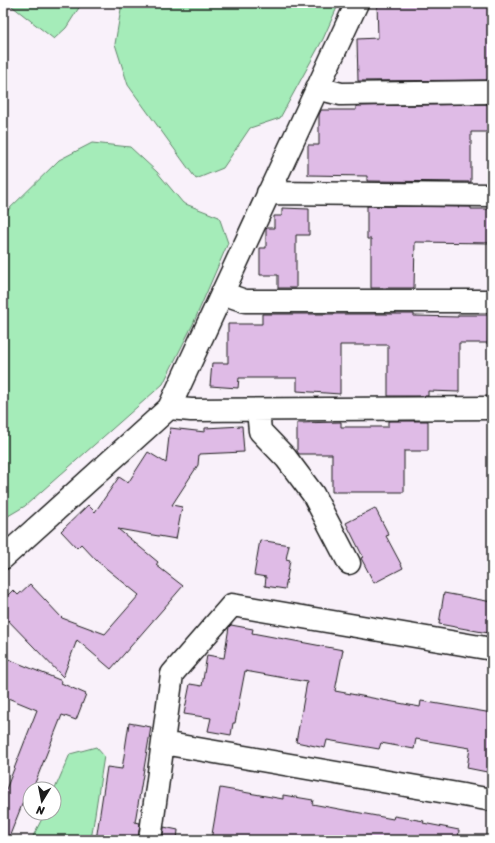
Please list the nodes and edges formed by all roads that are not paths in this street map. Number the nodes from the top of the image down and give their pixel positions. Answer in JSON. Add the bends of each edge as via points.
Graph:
{"nodes":[{"id":1,"x":357,"y":3,"type":"edge"},
{"id":2,"x":318,"y":88,"type":"junction"},
{"id":3,"x":492,"y":92,"type":"edge"},
{"id":4,"x":268,"y":193,"type":"junction"},
{"id":5,"x":492,"y":195,"type":"edge"},
{"id":6,"x":222,"y":293,"type":"junction"},
{"id":7,"x":492,"y":302,"type":"edge"},
{"id":8,"x":169,"y":408,"type":"junction"},
{"id":9,"x":492,"y":408,"type":"edge"},
{"id":10,"x":258,"y":410,"type":"junction"},
{"id":11,"x":3,"y":558,"type":"edge"},
{"id":12,"x":349,"y":563,"type":"dead end"},
{"id":13,"x":492,"y":649,"type":"edge"},
{"id":14,"x":163,"y":743,"type":"junction"},
{"id":15,"x":492,"y":800,"type":"edge"},
{"id":16,"x":150,"y":840,"type":"edge"}],
"edges":[{"from":1,"to":2,"type":"street"},
{"from":2,"to":3,"type":"street","via":[[341,94]]},
{"from":2,"to":4,"type":"street"},
{"from":4,"to":5,"type":"street"},
{"from":4,"to":6,"type":"street"},
{"from":6,"to":7,"type":"street","via":[[245,301]]},
{"from":6,"to":8,"type":"street"},
{"from":8,"to":10,"type":"street"},
{"from":8,"to":11,"type":"street"},
{"from":9,"to":10,"type":"street"},
{"from":10,"to":12,"type":"street","via":[[260,431],[286,458],[314,494]]},
{"from":13,"to":14,"type":"street","via":[[232,605],[172,674]]},
{"from":14,"to":15,"type":"street"},
{"from":14,"to":16,"type":"street"}]}
